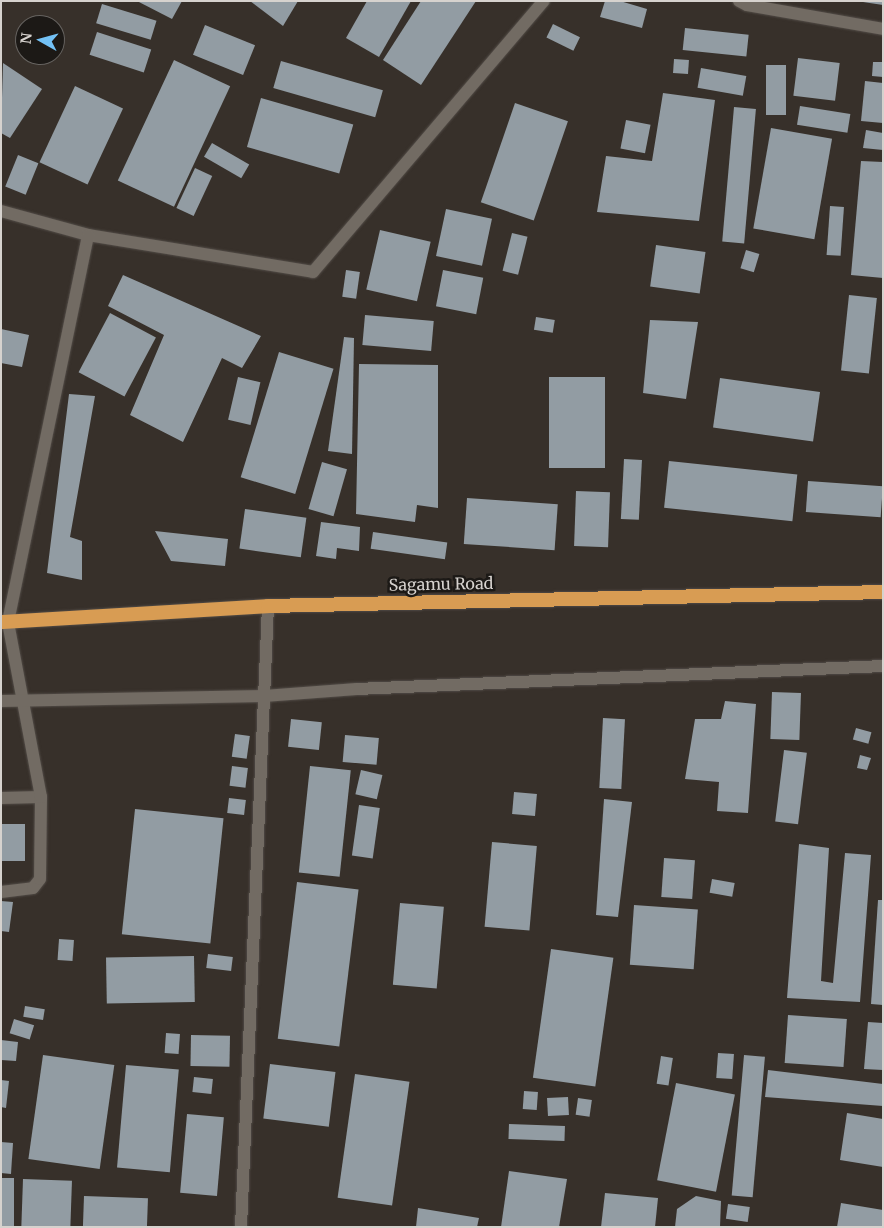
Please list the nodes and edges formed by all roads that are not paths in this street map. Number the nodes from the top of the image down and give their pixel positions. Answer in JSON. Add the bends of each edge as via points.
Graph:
{"nodes":[{"id":1,"x":544,"y":1,"type":"edge"},
{"id":2,"x":739,"y":1,"type":"edge"},
{"id":3,"x":883,"y":29,"type":"edge"},
{"id":4,"x":1,"y":211,"type":"edge"},
{"id":5,"x":88,"y":235,"type":"junction"},
{"id":6,"x":883,"y":592,"type":"edge"},
{"id":7,"x":268,"y":606,"type":"junction"},
{"id":8,"x":4,"y":622,"type":"edge"},
{"id":9,"x":883,"y":666,"type":"edge"},
{"id":10,"x":264,"y":696,"type":"junction"},
{"id":11,"x":23,"y":700,"type":"junction"},
{"id":12,"x":1,"y":701,"type":"edge"},
{"id":13,"x":41,"y":797,"type":"junction"},
{"id":14,"x":1,"y":798,"type":"edge"},
{"id":15,"x":1,"y":892,"type":"edge"},
{"id":16,"x":241,"y":1227,"type":"edge"}],
"edges":[{"from":1,"to":5,"type":"street","via":[[313,272]]},
{"from":2,"to":3,"type":"street"},
{"from":4,"to":5,"type":"street"},
{"from":5,"to":8,"type":"street"},
{"from":6,"to":7,"type":"highway","name":"Sagamu Road"},
{"from":7,"to":8,"type":"highway","name":"Sagamu Road"},
{"from":7,"to":10,"type":"street"},
{"from":8,"to":11,"type":"street"},
{"from":9,"to":10,"type":"street"},
{"from":10,"to":11,"type":"street"},
{"from":10,"to":16,"type":"street"},
{"from":11,"to":12,"type":"street"},
{"from":11,"to":13,"type":"street"},
{"from":13,"to":14,"type":"street"},
{"from":13,"to":15,"type":"street","via":[[40,879],[33,888]]}]}
